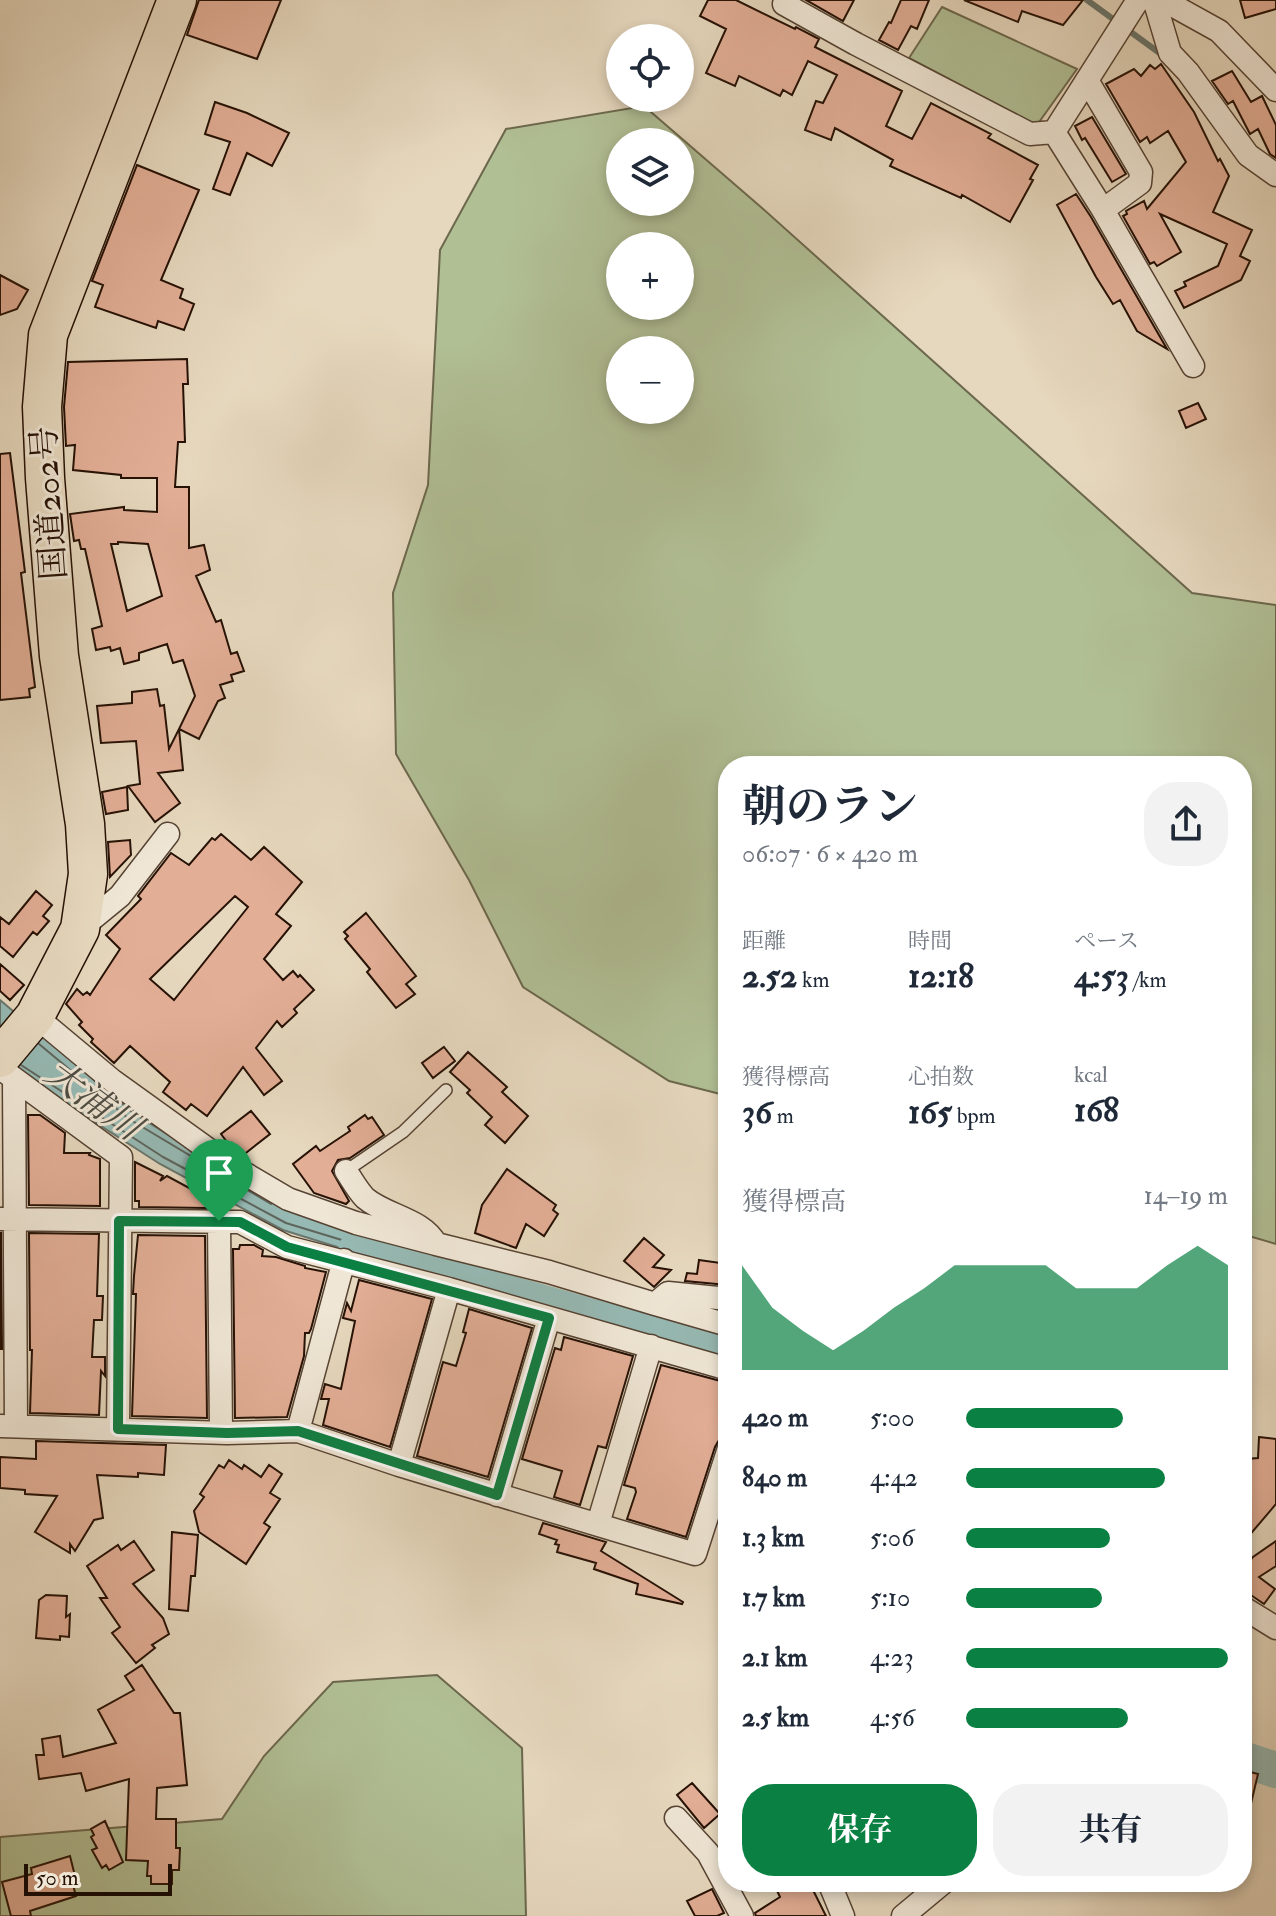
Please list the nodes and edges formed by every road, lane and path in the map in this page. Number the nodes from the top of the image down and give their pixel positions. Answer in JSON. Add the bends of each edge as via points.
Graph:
{"nodes":[{"id":1,"x":177,"y":0,"type":"edge"},
{"id":2,"x":1138,"y":0,"type":"edge"},
{"id":3,"x":1152,"y":0,"type":"edge"},
{"id":4,"x":1163,"y":0,"type":"edge"},
{"id":5,"x":784,"y":4,"type":"dead end"},
{"id":6,"x":1087,"y":80,"type":"junction"},
{"id":7,"x":1276,"y":90,"type":"edge"},
{"id":8,"x":1054,"y":132,"type":"junction"},
{"id":9,"x":1276,"y":175,"type":"edge"},
{"id":10,"x":1103,"y":210,"type":"junction"},
{"id":11,"x":1193,"y":366,"type":"dead end"},
{"id":12,"x":168,"y":834,"type":"dead end"},
{"id":13,"x":80,"y":929,"type":"junction"},
{"id":14,"x":35,"y":1016,"type":"junction"},
{"id":15,"x":4,"y":1065,"type":"edge"},
{"id":16,"x":446,"y":1090,"type":"dead end"},
{"id":17,"x":346,"y":1171,"type":"joint"},
{"id":18,"x":365,"y":1198,"type":"junction"},
{"id":19,"x":8,"y":1220,"type":"edge"},
{"id":20,"x":119,"y":1221,"type":"junction"},
{"id":21,"x":219,"y":1221,"type":"junction"},
{"id":22,"x":356,"y":1223,"type":"junction"},
{"id":23,"x":436,"y":1244,"type":"junction"},
{"id":24,"x":344,"y":1260,"type":"junction"},
{"id":25,"x":449,"y":1289,"type":"junction"},
{"id":26,"x":718,"y":1298,"type":"edge"},
{"id":27,"x":655,"y":1304,"type":"junction"},
{"id":28,"x":549,"y":1318,"type":"junction"},
{"id":29,"x":718,"y":1322,"type":"edge"},
{"id":30,"x":651,"y":1346,"type":"junction"},
{"id":31,"x":718,"y":1366,"type":"edge"},
{"id":32,"x":8,"y":1426,"type":"edge"},
{"id":33,"x":118,"y":1429,"type":"junction"},
{"id":34,"x":298,"y":1431,"type":"junction"},
{"id":35,"x":221,"y":1432,"type":"junction"},
{"id":36,"x":399,"y":1465,"type":"junction"},
{"id":37,"x":718,"y":1482,"type":"edge"},
{"id":38,"x":497,"y":1495,"type":"junction"},
{"id":39,"x":598,"y":1524,"type":"junction"},
{"id":40,"x":1252,"y":1613,"type":"edge"},
{"id":41,"x":1276,"y":1628,"type":"edge"},
{"id":42,"x":676,"y":1818,"type":"dead end"},
{"id":43,"x":718,"y":1872,"type":"edge"},
{"id":44,"x":729,"y":1892,"type":"edge"},
{"id":45,"x":833,"y":1892,"type":"edge"},
{"id":46,"x":932,"y":1892,"type":"edge"},
{"id":47,"x":742,"y":1916,"type":"edge"},
{"id":48,"x":843,"y":1916,"type":"edge"},
{"id":49,"x":903,"y":1916,"type":"edge"}],
"edges":[{"from":1,"to":13,"type":"highway","name":"国道202号","via":[[48,335],[42,407],[45,478],[59,656],[88,874]]},
{"from":2,"to":6,"type":"street"},
{"from":3,"to":9,"type":"street","via":[[1170,53],[1248,155]]},
{"from":4,"to":7,"type":"street","via":[[1219,31]]},
{"from":5,"to":8,"type":"street","via":[[1030,134]]},
{"from":6,"to":8,"type":"street"},
{"from":6,"to":10,"type":"street","via":[[1141,172],[1140,183]]},
{"from":8,"to":10,"type":"street"},
{"from":10,"to":11,"type":"street"},
{"from":12,"to":13,"type":"street","via":[[120,896]]},
{"from":13,"to":14,"type":"highway","name":"国道202号"},
{"from":14,"to":15,"type":"highway","name":"国道202号"},
{"from":14,"to":22,"type":"street","via":[[113,1081],[227,1163],[288,1199]]},
{"from":15,"to":19,"type":"street"},
{"from":15,"to":20,"type":"street","via":[[121,1157]]},
{"from":16,"to":17,"type":"lane","via":[[403,1132]]},
{"from":17,"to":18,"type":"street"},
{"from":18,"to":22,"type":"street"},
{"from":18,"to":23,"type":"street","via":[[414,1224]]},
{"from":19,"to":20,"type":"street"},
{"from":19,"to":32,"type":"street"},
{"from":20,"to":21,"type":"street"},
{"from":20,"to":33,"type":"street"},
{"from":21,"to":24,"type":"street","via":[[240,1222],[287,1247]]},
{"from":21,"to":35,"type":"street"},
{"from":22,"to":23,"type":"street"},
{"from":23,"to":27,"type":"street"},
{"from":24,"to":25,"type":"street"},
{"from":24,"to":34,"type":"street"},
{"from":25,"to":28,"type":"street"},
{"from":25,"to":36,"type":"street"},
{"from":26,"to":27,"type":"street","via":[[668,1293]]},
{"from":27,"to":29,"type":"street"},
{"from":28,"to":30,"type":"street"},
{"from":28,"to":38,"type":"street"},
{"from":30,"to":31,"type":"street"},
{"from":30,"to":39,"type":"street"},
{"from":32,"to":33,"type":"street"},
{"from":33,"to":35,"type":"street"},
{"from":34,"to":35,"type":"street"},
{"from":34,"to":36,"type":"street"},
{"from":36,"to":38,"type":"street"},
{"from":37,"to":39,"type":"street","via":[[695,1554]]},
{"from":38,"to":39,"type":"street"},
{"from":40,"to":41,"type":"street"},
{"from":42,"to":43,"type":"street"},
{"from":44,"to":47,"type":"street"},
{"from":45,"to":48,"type":"street"},
{"from":46,"to":49,"type":"street"}]}
